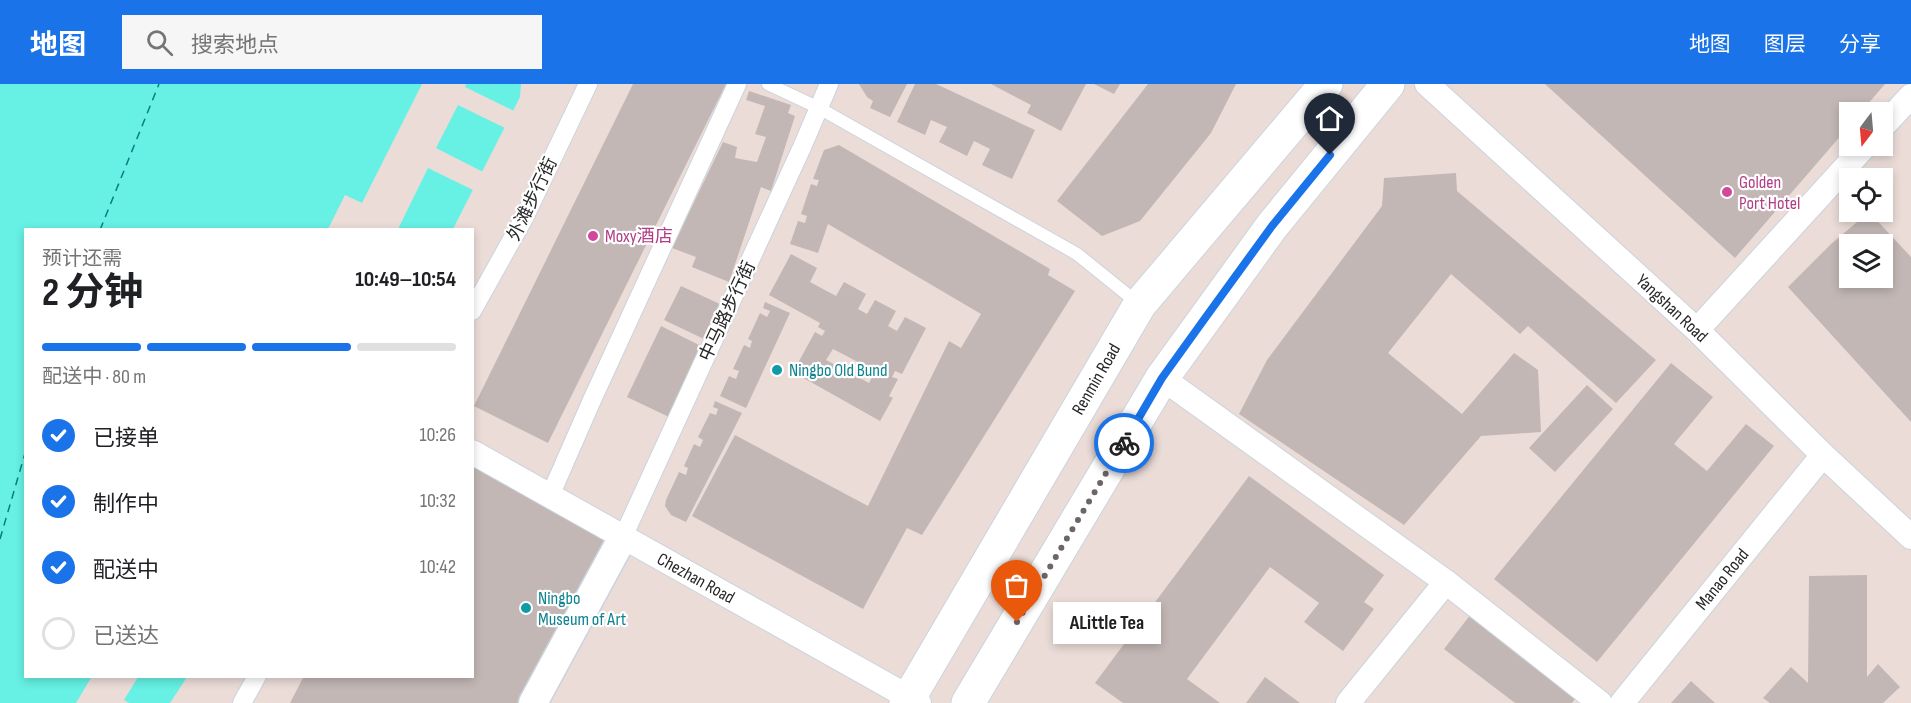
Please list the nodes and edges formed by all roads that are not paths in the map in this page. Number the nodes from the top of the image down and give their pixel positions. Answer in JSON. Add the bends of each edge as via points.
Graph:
{"nodes":[{"id":1,"x":588,"y":84,"type":"edge"},
{"id":2,"x":737,"y":84,"type":"edge"},
{"id":3,"x":768,"y":84,"type":"edge"},
{"id":4,"x":829,"y":84,"type":"edge"},
{"id":5,"x":1326,"y":84,"type":"edge"},
{"id":6,"x":1388,"y":84,"type":"edge"},
{"id":7,"x":1427,"y":84,"type":"edge"},
{"id":8,"x":1911,"y":96,"type":"edge"},
{"id":9,"x":819,"y":108,"type":"junction"},
{"id":10,"x":1893,"y":115,"type":"edge"},
{"id":11,"x":1856,"y":156,"type":"edge"},
{"id":12,"x":1140,"y":304,"type":"junction"},
{"id":13,"x":474,"y":307,"type":"edge"},
{"id":14,"x":1697,"y":330,"type":"junction"},
{"id":15,"x":1162,"y":378,"type":"junction"},
{"id":16,"x":474,"y":453,"type":"edge"},
{"id":17,"x":1823,"y":455,"type":"junction"},
{"id":18,"x":550,"y":496,"type":"junction"},
{"id":19,"x":623,"y":537,"type":"junction"},
{"id":20,"x":1911,"y":537,"type":"edge"},
{"id":21,"x":1446,"y":582,"type":"junction"},
{"id":22,"x":257,"y":678,"type":"edge"},
{"id":23,"x":911,"y":701,"type":"edge"},
{"id":24,"x":242,"y":703,"type":"edge"},
{"id":25,"x":532,"y":703,"type":"edge"},
{"id":26,"x":968,"y":703,"type":"edge"},
{"id":27,"x":1348,"y":703,"type":"edge"},
{"id":28,"x":1600,"y":703,"type":"edge"},
{"id":29,"x":1622,"y":703,"type":"edge"}],
"edges":[{"from":1,"to":13,"type":"street","name":"外滩步行街","via":[[524,218]]},
{"from":2,"to":18,"type":"street"},
{"from":3,"to":9,"type":"lane"},
{"from":4,"to":9,"type":"street","name":"中马路步行街"},
{"from":5,"to":12,"type":"main road","name":"Renmin Road"},
{"from":6,"to":15,"type":"main road","via":[[1272,226]]},
{"from":7,"to":14,"type":"street","name":"Yangshan Road"},
{"from":8,"to":10,"type":"street"},
{"from":9,"to":12,"type":"lane","via":[[1077,254]]},
{"from":9,"to":19,"type":"street","name":"中马路步行街"},
{"from":11,"to":14,"type":"street"},
{"from":12,"to":23,"type":"main road","name":"Renmin Road"},
{"from":14,"to":17,"type":"street","name":"Yangshan Road"},
{"from":15,"to":21,"type":"street"},
{"from":15,"to":26,"type":"main road"},
{"from":16,"to":18,"type":"street","name":"Chezhan Road"},
{"from":17,"to":20,"type":"street","name":"Yangshan Road"},
{"from":17,"to":29,"type":"street","name":"Manao Road"},
{"from":18,"to":19,"type":"street","name":"Chezhan Road"},
{"from":19,"to":23,"type":"street","name":"Chezhan Road"},
{"from":19,"to":25,"type":"street"},
{"from":21,"to":27,"type":"street"},
{"from":21,"to":28,"type":"street"},
{"from":22,"to":24,"type":"street"}]}
